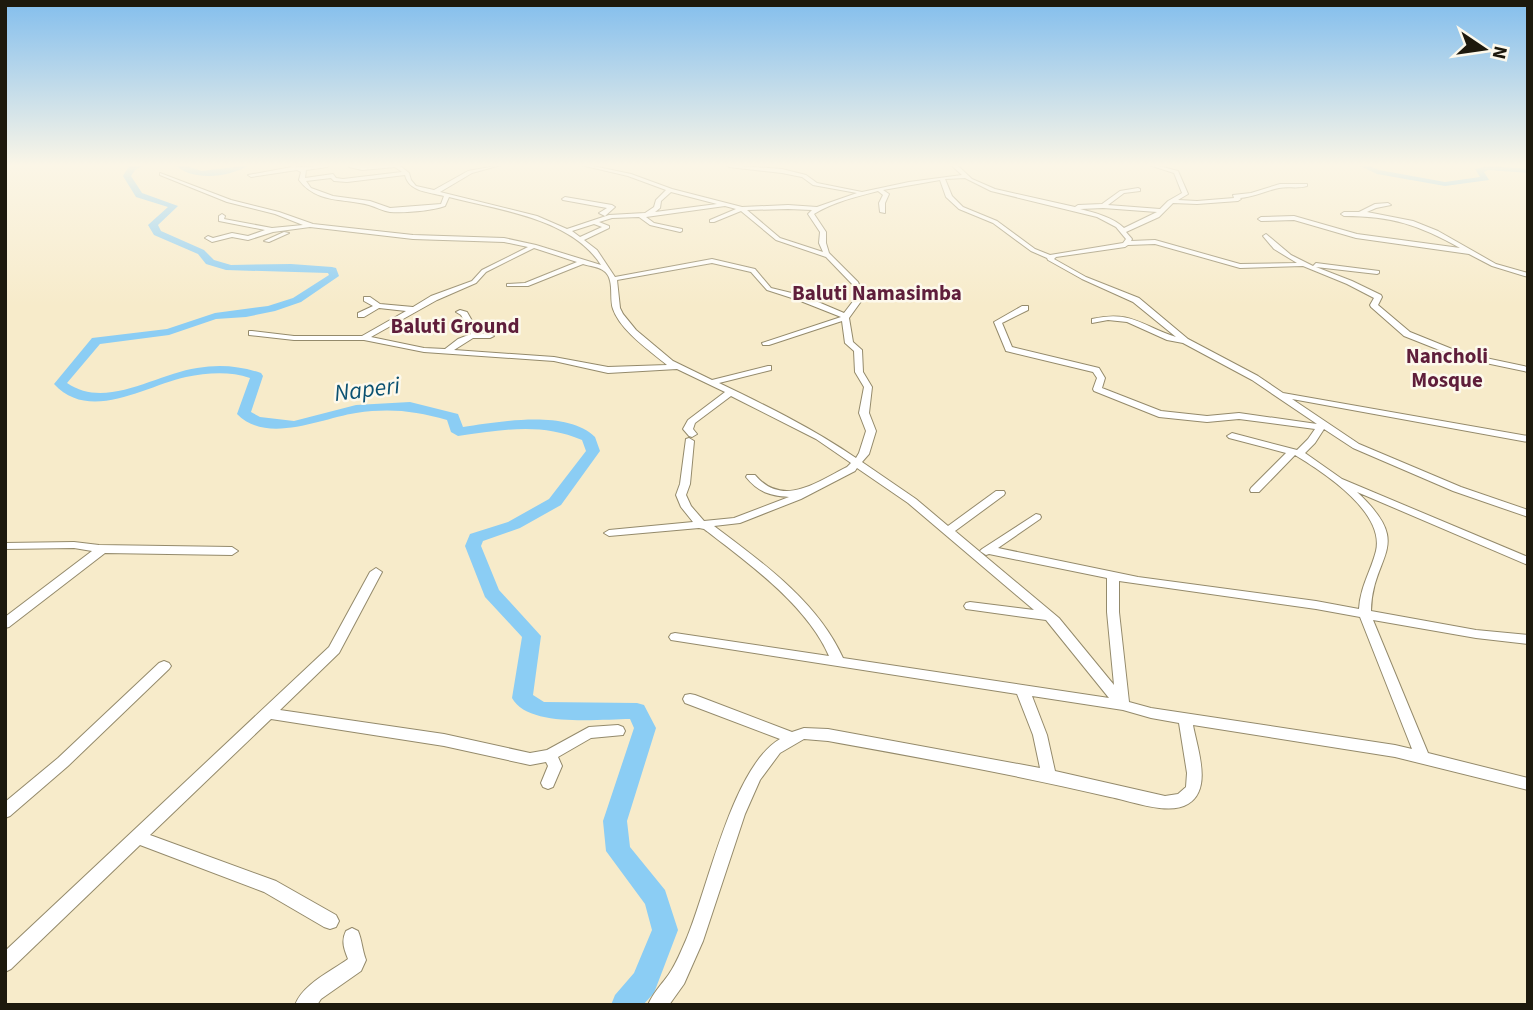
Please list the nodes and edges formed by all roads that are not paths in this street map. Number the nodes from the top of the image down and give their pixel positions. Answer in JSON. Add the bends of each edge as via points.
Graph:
{"nodes":[{"id":1,"x":274,"y":212,"type":"edge"},
{"id":2,"x":517,"y":212,"type":"edge"},
{"id":3,"x":604,"y":212,"type":"edge"},
{"id":4,"x":664,"y":212,"type":"edge"},
{"id":5,"x":734,"y":212,"type":"edge"},
{"id":6,"x":746,"y":212,"type":"edge"},
{"id":7,"x":814,"y":212,"type":"edge"},
{"id":8,"x":971,"y":212,"type":"edge"},
{"id":9,"x":1083,"y":212,"type":"edge"},
{"id":10,"x":1161,"y":212,"type":"edge"},
{"id":11,"x":1363,"y":212,"type":"edge"},
{"id":12,"x":650,"y":214,"type":"joint"},
{"id":13,"x":1344,"y":214,"type":"dead end"},
{"id":14,"x":1359,"y":214,"type":"junction"},
{"id":15,"x":222,"y":216,"type":"dead end"},
{"id":16,"x":611,"y":216,"type":"junction"},
{"id":17,"x":641,"y":216,"type":"junction"},
{"id":18,"x":1261,"y":219,"type":"dead end"},
{"id":19,"x":712,"y":221,"type":"dead end"},
{"id":20,"x":594,"y":222,"type":"junction"},
{"id":21,"x":311,"y":226,"type":"junction"},
{"id":22,"x":295,"y":229,"type":"junction"},
{"id":23,"x":272,"y":230,"type":"junction"},
{"id":24,"x":680,"y":230,"type":"dead end"},
{"id":25,"x":1125,"y":230,"type":"junction"},
{"id":26,"x":567,"y":231,"type":"junction"},
{"id":27,"x":1266,"y":236,"type":"dead end"},
{"id":28,"x":208,"y":238,"type":"dead end"},
{"id":29,"x":579,"y":240,"type":"junction"},
{"id":30,"x":267,"y":241,"type":"dead end"},
{"id":31,"x":1128,"y":243,"type":"junction"},
{"id":32,"x":534,"y":246,"type":"junction"},
{"id":33,"x":550,"y":250,"type":"junction"},
{"id":34,"x":523,"y":252,"type":"junction"},
{"id":35,"x":1472,"y":253,"type":"junction"},
{"id":36,"x":826,"y":255,"type":"junction"},
{"id":37,"x":1050,"y":257,"type":"junction"},
{"id":38,"x":582,"y":262,"type":"junction"},
{"id":39,"x":1311,"y":265,"type":"junction"},
{"id":40,"x":606,"y":269,"type":"junction"},
{"id":41,"x":1377,"y":272,"type":"dead end"},
{"id":42,"x":1528,"y":275,"type":"edge"},
{"id":43,"x":612,"y":279,"type":"junction"},
{"id":44,"x":509,"y":285,"type":"dead end"},
{"id":45,"x":367,"y":299,"type":"dead end"},
{"id":46,"x":377,"y":306,"type":"junction"},
{"id":47,"x":1025,"y":308,"type":"dead end"},
{"id":48,"x":415,"y":309,"type":"junction"},
{"id":49,"x":460,"y":312,"type":"dead end"},
{"id":50,"x":361,"y":315,"type":"dead end"},
{"id":51,"x":845,"y":317,"type":"junction"},
{"id":52,"x":1095,"y":321,"type":"dead end"},
{"id":53,"x":252,"y":333,"type":"dead end"},
{"id":54,"x":475,"y":333,"type":"junction"},
{"id":55,"x":490,"y":336,"type":"dead end"},
{"id":56,"x":363,"y":338,"type":"junction"},
{"id":57,"x":1185,"y":341,"type":"junction"},
{"id":58,"x":766,"y":343,"type":"dead end"},
{"id":59,"x":446,"y":352,"type":"junction"},
{"id":60,"x":677,"y":368,"type":"junction"},
{"id":61,"x":768,"y":368,"type":"dead end"},
{"id":62,"x":1528,"y":370,"type":"edge"},
{"id":63,"x":713,"y":383,"type":"junction"},
{"id":64,"x":732,"y":391,"type":"junction"},
{"id":65,"x":1283,"y":395,"type":"junction"},
{"id":66,"x":1321,"y":426,"type":"junction"},
{"id":67,"x":1231,"y":436,"type":"dead end"},
{"id":68,"x":1528,"y":439,"type":"edge"},
{"id":69,"x":1296,"y":452,"type":"junction"},
{"id":70,"x":856,"y":464,"type":"junction"},
{"id":71,"x":751,"y":477,"type":"dead end"},
{"id":72,"x":1334,"y":478,"type":"junction"},
{"id":73,"x":1255,"y":490,"type":"dead end"},
{"id":74,"x":807,"y":492,"type":"junction"},
{"id":75,"x":1000,"y":494,"type":"dead end"},
{"id":76,"x":1528,"y":514,"type":"edge"},
{"id":77,"x":1036,"y":517,"type":"dead end"},
{"id":78,"x":706,"y":526,"type":"junction"},
{"id":79,"x":950,"y":530,"type":"junction"},
{"id":80,"x":609,"y":533,"type":"dead end"},
{"id":81,"x":5,"y":546,"type":"edge"},
{"id":82,"x":102,"y":549,"type":"junction"},
{"id":83,"x":232,"y":551,"type":"dead end"},
{"id":84,"x":983,"y":553,"type":"junction"},
{"id":85,"x":1528,"y":561,"type":"edge"},
{"id":86,"x":376,"y":572,"type":"dead end"},
{"id":87,"x":1113,"y":577,"type":"junction"},
{"id":88,"x":970,"y":606,"type":"dead end"},
{"id":89,"x":1365,"y":614,"type":"junction"},
{"id":90,"x":1049,"y":616,"type":"junction"},
{"id":91,"x":5,"y":624,"type":"edge"},
{"id":92,"x":675,"y":637,"type":"dead end"},
{"id":93,"x":1528,"y":640,"type":"edge"},
{"id":94,"x":838,"y":661,"type":"junction"},
{"id":95,"x":164,"y":666,"type":"dead end"},
{"id":96,"x":1023,"y":691,"type":"junction"},
{"id":97,"x":690,"y":699,"type":"dead end"},
{"id":98,"x":1122,"y":705,"type":"junction"},
{"id":99,"x":268,"y":713,"type":"junction"},
{"id":100,"x":1185,"y":719,"type":"junction"},
{"id":101,"x":618,"y":731,"type":"dead end"},
{"id":102,"x":792,"y":738,"type":"junction"},
{"id":103,"x":550,"y":755,"type":"junction"},
{"id":104,"x":1422,"y":757,"type":"junction"},
{"id":105,"x":1049,"y":776,"type":"junction"},
{"id":106,"x":548,"y":783,"type":"dead end"},
{"id":107,"x":1528,"y":784,"type":"edge"},
{"id":108,"x":5,"y":811,"type":"edge"},
{"id":109,"x":137,"y":837,"type":"junction"},
{"id":110,"x":331,"y":921,"type":"dead end"},
{"id":111,"x":352,"y":937,"type":"dead end"},
{"id":112,"x":5,"y":963,"type":"edge"},
{"id":113,"x":304,"y":1005,"type":"edge"},
{"id":114,"x":657,"y":1005,"type":"edge"}],
"edges":[{"from":1,"to":21,"type":"street"},
{"from":2,"to":26,"type":"street"},
{"from":3,"to":16,"type":"street"},
{"from":4,"to":12,"type":"street"},
{"from":5,"to":19,"type":"street"},
{"from":6,"to":36,"type":"street","via":[[778,239]]},
{"from":7,"to":36,"type":"street","via":[[811,218],[823,232],[820,242]]},
{"from":8,"to":37,"type":"street"},
{"from":9,"to":25,"type":"street","via":[[1111,220]]},
{"from":10,"to":25,"type":"street"},
{"from":11,"to":14,"type":"street"},
{"from":12,"to":17,"type":"street"},
{"from":13,"to":14,"type":"street"},
{"from":14,"to":35,"type":"street","via":[[1411,222]]},
{"from":15,"to":23,"type":"street","via":[[222,220]]},
{"from":16,"to":17,"type":"street"},
{"from":16,"to":20,"type":"street"},
{"from":17,"to":24,"type":"street","via":[[652,224]]},
{"from":18,"to":35,"type":"street","via":[[1294,218],[1356,236]]},
{"from":20,"to":26,"type":"street"},
{"from":20,"to":29,"type":"street","via":[[607,227]]},
{"from":21,"to":22,"type":"street"},
{"from":21,"to":32,"type":"street"},
{"from":22,"to":23,"type":"street"},
{"from":22,"to":30,"type":"street"},
{"from":23,"to":28,"type":"street","via":[[248,238]]},
{"from":25,"to":31,"type":"street"},
{"from":26,"to":29,"type":"street"},
{"from":27,"to":39,"type":"street","via":[[1282,254]]},
{"from":29,"to":40,"type":"street","via":[[595,251]]},
{"from":31,"to":37,"type":"street"},
{"from":31,"to":39,"type":"street","via":[[1155,242],[1243,266]]},
{"from":32,"to":33,"type":"street"},
{"from":32,"to":34,"type":"street"},
{"from":33,"to":34,"type":"street"},
{"from":33,"to":38,"type":"street"},
{"from":34,"to":48,"type":"street","via":[[484,271],[474,282]]},
{"from":35,"to":42,"type":"street"},
{"from":36,"to":51,"type":"street","via":[[858,289],[857,301]]},
{"from":37,"to":57,"type":"street","via":[[1084,278],[1136,300]]},
{"from":38,"to":40,"type":"street"},
{"from":38,"to":44,"type":"street","via":[[526,285]]},
{"from":39,"to":41,"type":"street"},
{"from":39,"to":62,"type":"street","via":[[1378,297],[1374,304],[1403,333],[1460,355]]},
{"from":40,"to":43,"type":"street"},
{"from":43,"to":51,"type":"street","via":[[712,261],[754,270],[769,289]]},
{"from":43,"to":60,"type":"street","via":[[616,308],[625,322]]},
{"from":45,"to":46,"type":"street"},
{"from":46,"to":48,"type":"street"},
{"from":46,"to":50,"type":"street"},
{"from":47,"to":66,"type":"street","via":[[998,322],[1009,349],[1096,370],[1101,378],[1097,389],[1110,396],[1159,414],[1207,419],[1240,416]]},
{"from":48,"to":56,"type":"street"},
{"from":49,"to":54,"type":"street"},
{"from":51,"to":58,"type":"street"},
{"from":51,"to":70,"type":"street","via":[[849,343],[858,351],[859,372],[868,387],[864,413],[872,431]]},
{"from":52,"to":57,"type":"street","via":[[1124,316],[1158,334]]},
{"from":53,"to":56,"type":"street"},
{"from":54,"to":55,"type":"street"},
{"from":54,"to":59,"type":"street"},
{"from":56,"to":59,"type":"street"},
{"from":57,"to":65,"type":"street"},
{"from":59,"to":60,"type":"street","via":[[554,359],[608,370]]},
{"from":60,"to":63,"type":"street"},
{"from":61,"to":63,"type":"street"},
{"from":63,"to":64,"type":"street"},
{"from":64,"to":70,"type":"street","via":[[819,437]]},
{"from":64,"to":78,"type":"street","via":[[688,429],[681,495],[686,507]]},
{"from":65,"to":66,"type":"street"},
{"from":65,"to":68,"type":"street"},
{"from":66,"to":69,"type":"street","via":[[1312,441]]},
{"from":66,"to":76,"type":"street","via":[[1405,468]]},
{"from":67,"to":69,"type":"street"},
{"from":69,"to":72,"type":"street"},
{"from":69,"to":73,"type":"street"},
{"from":70,"to":74,"type":"street"},
{"from":70,"to":79,"type":"street"},
{"from":71,"to":74,"type":"street","via":[[766,492]]},
{"from":72,"to":85,"type":"street"},
{"from":72,"to":89,"type":"street","via":[[1366,507],[1381,532],[1383,542],[1366,595]]},
{"from":74,"to":78,"type":"street","via":[[752,516]]},
{"from":75,"to":79,"type":"street"},
{"from":77,"to":84,"type":"street"},
{"from":78,"to":80,"type":"street"},
{"from":78,"to":94,"type":"street","via":[[750,558],[811,616],[833,645]]},
{"from":79,"to":84,"type":"street"},
{"from":81,"to":82,"type":"street"},
{"from":82,"to":83,"type":"street"},
{"from":82,"to":91,"type":"street"},
{"from":84,"to":87,"type":"street"},
{"from":84,"to":90,"type":"street"},
{"from":86,"to":99,"type":"street","via":[[339,645]]},
{"from":87,"to":89,"type":"street"},
{"from":87,"to":98,"type":"street"},
{"from":88,"to":90,"type":"street"},
{"from":89,"to":93,"type":"street"},
{"from":89,"to":104,"type":"street"},
{"from":90,"to":98,"type":"street"},
{"from":92,"to":94,"type":"street"},
{"from":94,"to":96,"type":"street"},
{"from":95,"to":108,"type":"street"},
{"from":96,"to":98,"type":"street"},
{"from":96,"to":105,"type":"street"},
{"from":97,"to":102,"type":"street"},
{"from":98,"to":100,"type":"street"},
{"from":99,"to":103,"type":"street","via":[[444,740],[523,758]]},
{"from":99,"to":109,"type":"street"},
{"from":100,"to":104,"type":"street"},
{"from":100,"to":105,"type":"street","via":[[1194,774],[1193,790],[1182,800],[1165,803]]},
{"from":101,"to":103,"type":"street","via":[[589,733]]},
{"from":102,"to":105,"type":"street","via":[[828,735]]},
{"from":102,"to":114,"type":"street","via":[[763,763],[739,807],[701,926],[676,982]]},
{"from":103,"to":106,"type":"street","via":[[555,766]]},
{"from":104,"to":107,"type":"street"},
{"from":109,"to":110,"type":"street","via":[[270,886]]},
{"from":109,"to":112,"type":"street"},
{"from":111,"to":113,"type":"street","via":[[358,960],[355,965]]}]}
